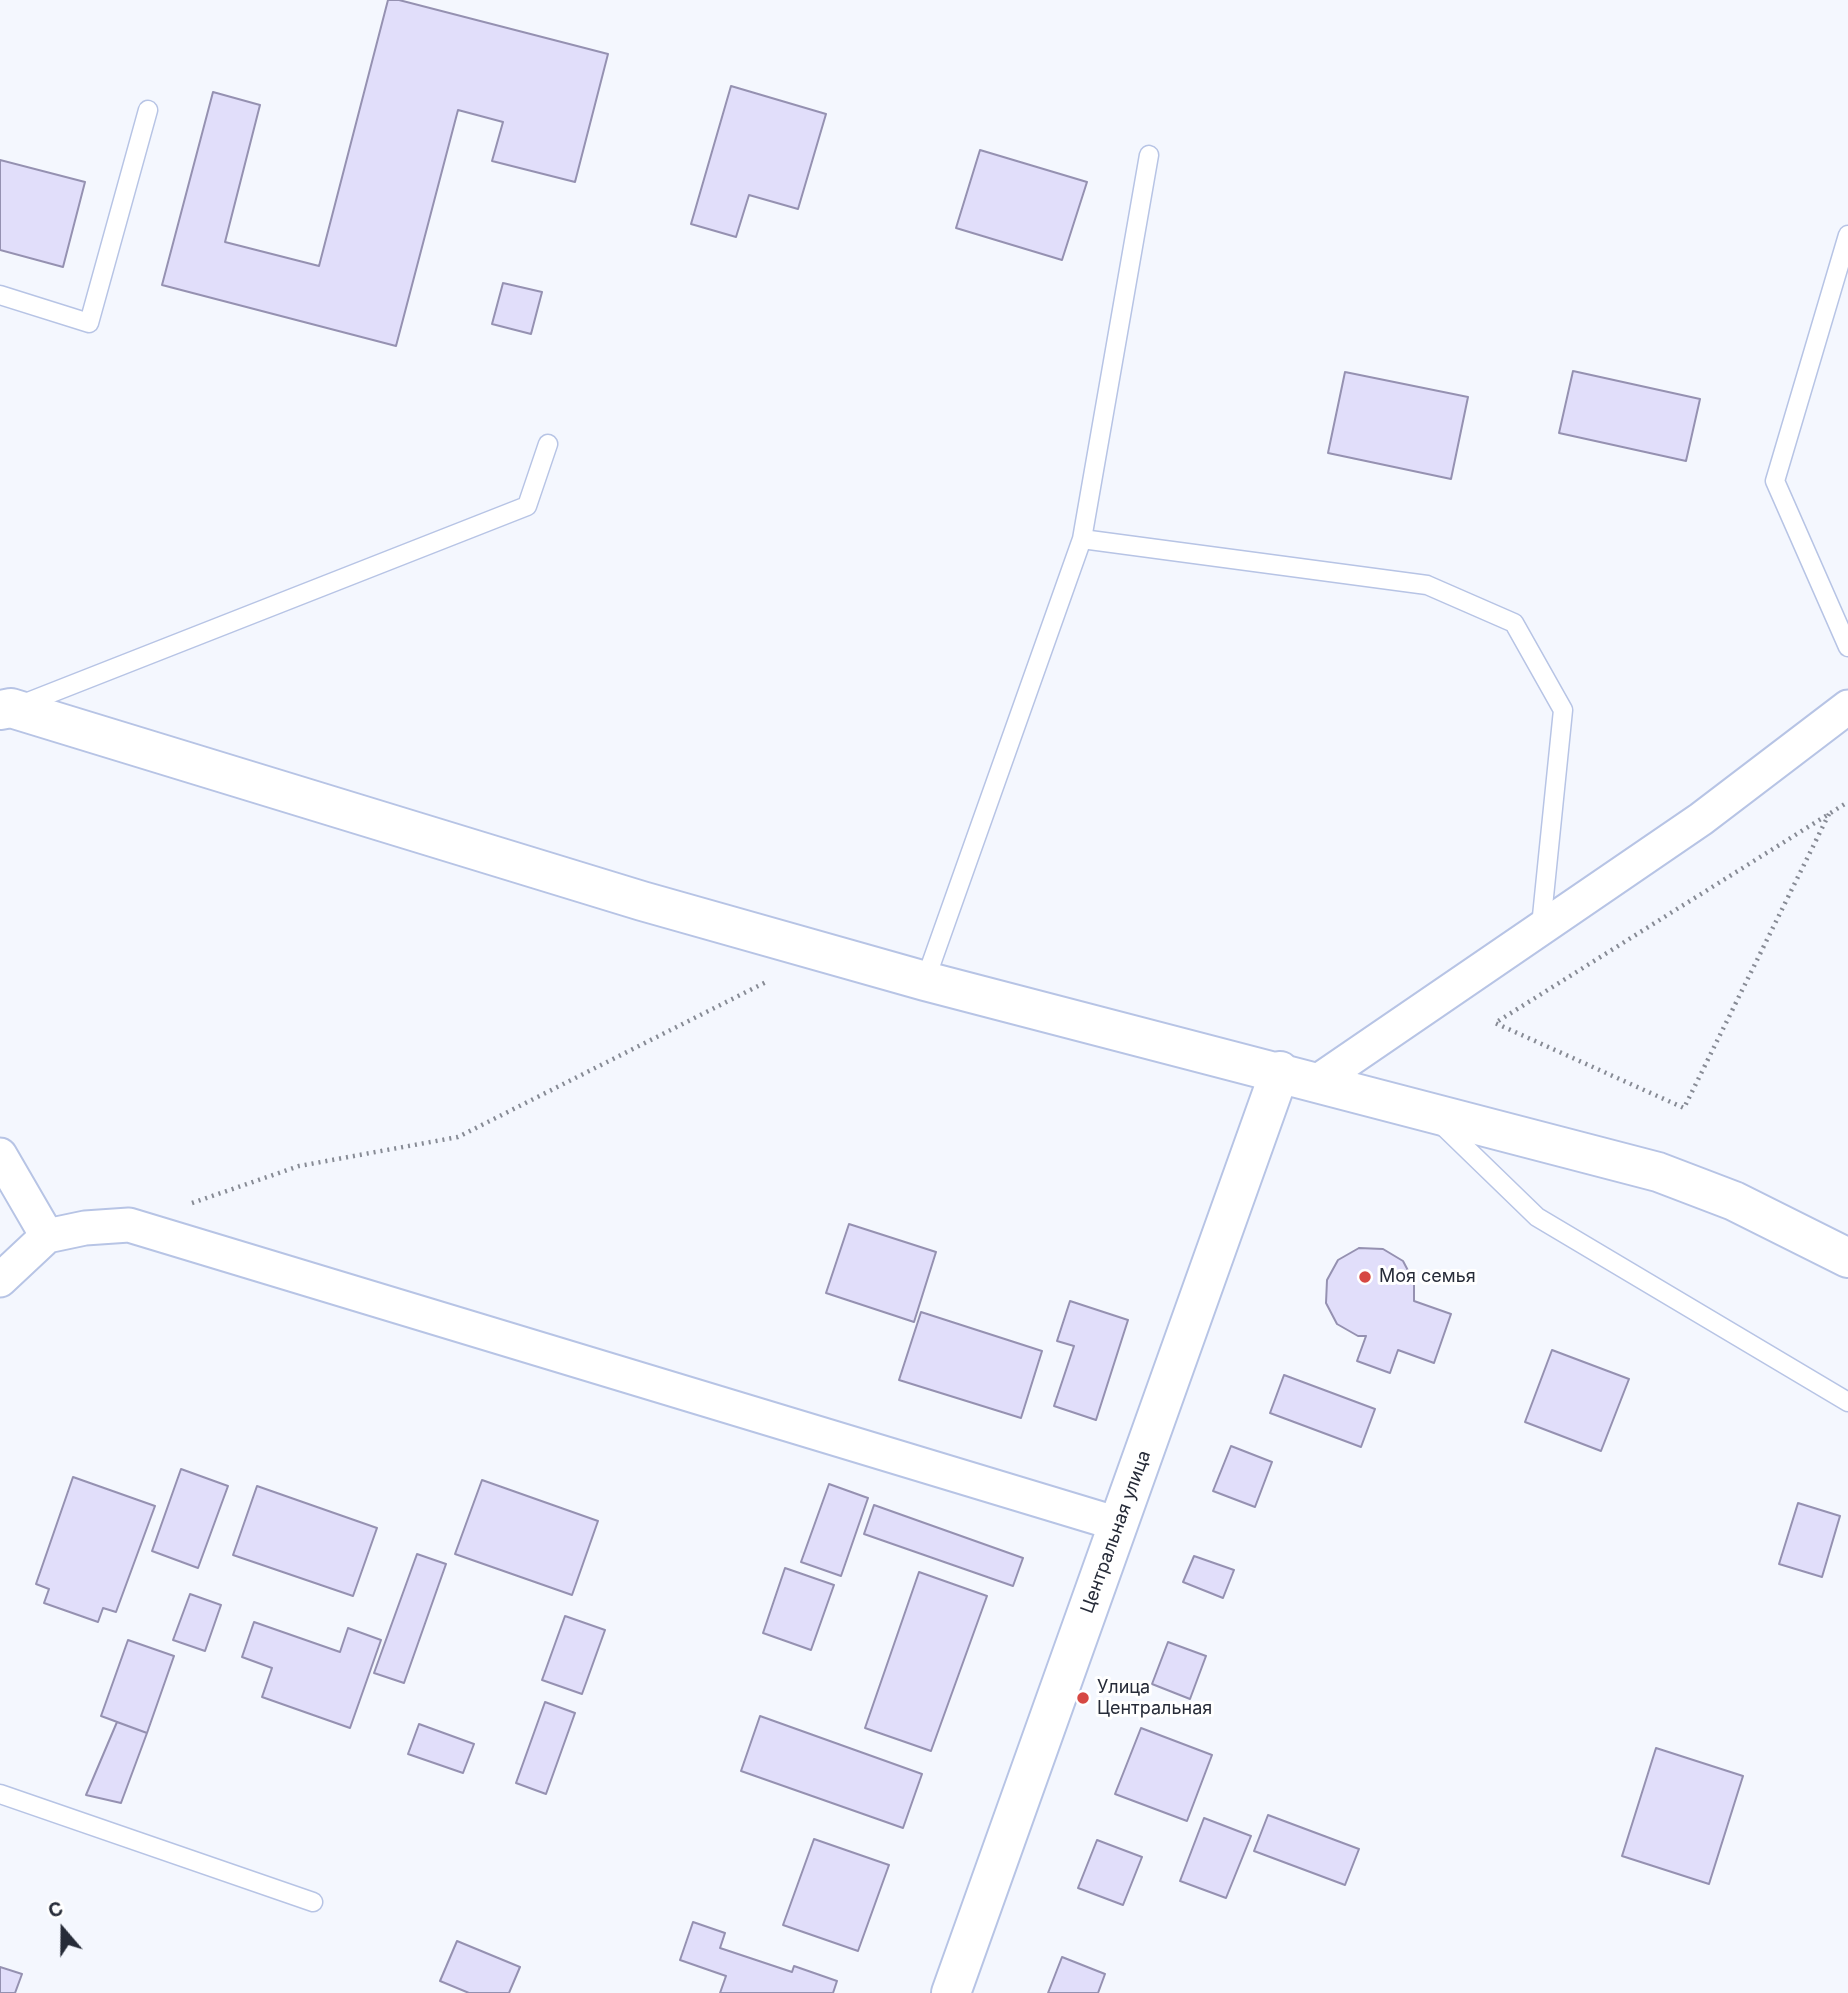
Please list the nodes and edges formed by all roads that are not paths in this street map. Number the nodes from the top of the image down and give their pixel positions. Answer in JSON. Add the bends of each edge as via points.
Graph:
{"nodes":[{"id":1,"x":148,"y":110,"type":"dead end"},
{"id":2,"x":1149,"y":155,"type":"dead end"},
{"id":3,"x":1848,"y":235,"type":"edge"},
{"id":4,"x":0,"y":295,"type":"edge"},
{"id":5,"x":548,"y":444,"type":"dead end"},
{"id":6,"x":1082,"y":539,"type":"junction"},
{"id":7,"x":1848,"y":647,"type":"edge"},
{"id":8,"x":4,"y":703,"type":"edge"},
{"id":9,"x":1848,"y":707,"type":"edge"},
{"id":10,"x":1541,"y":926,"type":"junction"},
{"id":11,"x":925,"y":981,"type":"junction"},
{"id":12,"x":1280,"y":1071,"type":"junction"},
{"id":13,"x":1318,"y":1082,"type":"junction"},
{"id":14,"x":1429,"y":1112,"type":"junction"},
{"id":15,"x":0,"y":1155,"type":"edge"},
{"id":16,"x":47,"y":1236,"type":"junction"},
{"id":17,"x":1848,"y":1258,"type":"edge"},
{"id":18,"x":0,"y":1280,"type":"edge"},
{"id":19,"x":1848,"y":1402,"type":"edge"},
{"id":20,"x":1118,"y":1524,"type":"junction"},
{"id":21,"x":0,"y":1794,"type":"edge"},
{"id":22,"x":313,"y":1902,"type":"dead end"},
{"id":23,"x":951,"y":1993,"type":"edge"}],
"edges":[{"from":1,"to":4,"type":"lane","via":[[89,323]]},
{"from":2,"to":6,"type":"lane"},
{"from":3,"to":7,"type":"lane","via":[[1775,481]]},
{"from":5,"to":8,"type":"lane","via":[[527,506]]},
{"from":6,"to":10,"type":"lane","via":[[1427,585],[1514,623],[1563,710]]},
{"from":6,"to":11,"type":"lane"},
{"from":8,"to":11,"type":"street","via":[[642,901]]},
{"from":9,"to":10,"type":"street","via":[[1700,818]]},
{"from":10,"to":13,"type":"street"},
{"from":11,"to":12,"type":"street"},
{"from":12,"to":13,"type":"street"},
{"from":12,"to":20,"type":"street","name":"Центральная улица"},
{"from":13,"to":14,"type":"street"},
{"from":14,"to":17,"type":"street","via":[[1658,1172],[1734,1201]]},
{"from":14,"to":19,"type":"lane","via":[[1536,1217]]},
{"from":15,"to":16,"type":"street"},
{"from":16,"to":18,"type":"street"},
{"from":16,"to":20,"type":"street","via":[[129,1225]]},
{"from":20,"to":23,"type":"street","name":"Центральная улица"},
{"from":21,"to":22,"type":"lane"}]}
